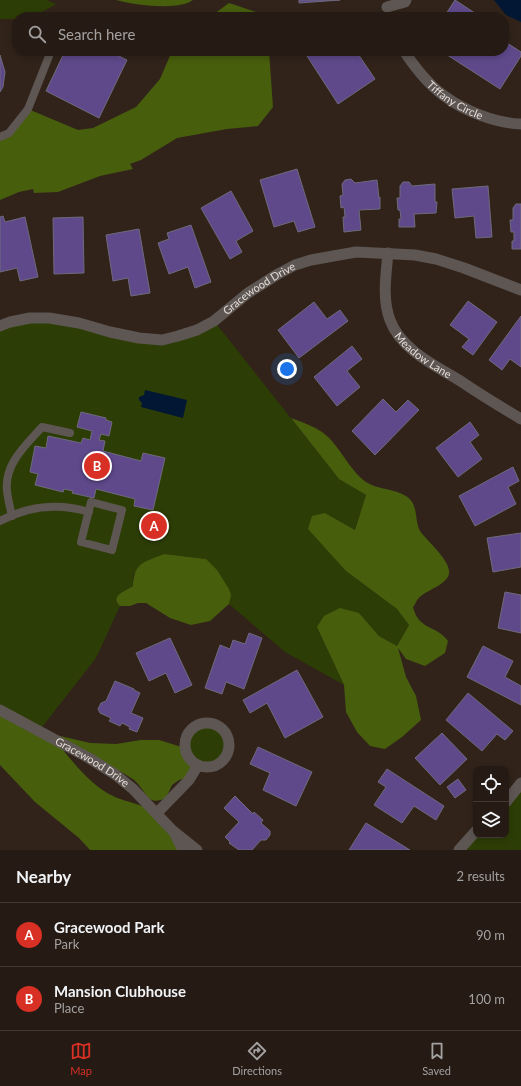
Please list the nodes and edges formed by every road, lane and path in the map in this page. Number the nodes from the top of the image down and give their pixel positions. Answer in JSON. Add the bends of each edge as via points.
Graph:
{"nodes":[{"id":1,"x":406,"y":0,"type":"edge"},
{"id":2,"x":387,"y":8,"type":"edge"},
{"id":3,"x":49,"y":56,"type":"edge"},
{"id":4,"x":408,"y":56,"type":"edge"},
{"id":5,"x":521,"y":124,"type":"edge"},
{"id":6,"x":0,"y":137,"type":"edge"},
{"id":7,"x":388,"y":253,"type":"junction"},
{"id":8,"x":521,"y":290,"type":"edge"},
{"id":9,"x":0,"y":326,"type":"edge"},
{"id":10,"x":521,"y":419,"type":"edge"},
{"id":11,"x":70,"y":433,"type":"dead end"},
{"id":12,"x":89,"y":512,"type":"junction"},
{"id":13,"x":12,"y":516,"type":"junction"},
{"id":14,"x":0,"y":521,"type":"edge"},
{"id":15,"x":0,"y":710,"type":"edge"},
{"id":16,"x":198,"y":765,"type":"dead end"},
{"id":17,"x":521,"y":783,"type":"edge"},
{"id":18,"x":509,"y":798,"type":"edge"},
{"id":19,"x":157,"y":813,"type":"junction"},
{"id":20,"x":172,"y":830,"type":"junction"},
{"id":21,"x":473,"y":834,"type":"edge"},
{"id":22,"x":183,"y":850,"type":"edge"},
{"id":23,"x":197,"y":850,"type":"edge"},
{"id":24,"x":459,"y":850,"type":"edge"}],
"edges":[{"from":1,"to":2,"type":"street"},
{"from":3,"to":6,"type":"lane","via":[[28,109],[9,133]]},
{"from":4,"to":5,"type":"street","name":"Tiffany Circle","via":[[443,95],[473,112],[494,120]]},
{"from":7,"to":8,"type":"street","name":"Gracewood Drive","via":[[436,259]]},
{"from":7,"to":9,"type":"street","name":"Gracewood Drive","via":[[356,252],[295,265],[248,293],[214,321],[197,330],[162,340],[139,338],[79,322],[49,318],[30,318]]},
{"from":7,"to":10,"type":"street","name":"Meadow Lane","via":[[385,286],[387,308],[392,326],[402,340],[436,366]]},
{"from":11,"to":13,"type":"lane","via":[[42,427],[14,460],[8,474],[7,490]]},
{"from":12,"to":12,"type":"lane","via":[[91,502],[122,510],[112,550],[81,542]]},
{"from":12,"to":13,"type":"lane","via":[[56,506],[40,507]]},
{"from":13,"to":14,"type":"lane"},
{"from":15,"to":19,"type":"street","name":"Gracewood Drive","via":[[107,769],[124,781]]},
{"from":16,"to":19,"type":"street","via":[[189,780]]},
{"from":17,"to":18,"type":"street"},
{"from":19,"to":20,"type":"street","name":"Gracewood Drive"},
{"from":20,"to":22,"type":"street","name":"Gracewood Drive"},
{"from":20,"to":23,"type":"street","name":"Gracewood Drive"},
{"from":21,"to":24,"type":"street"}]}
